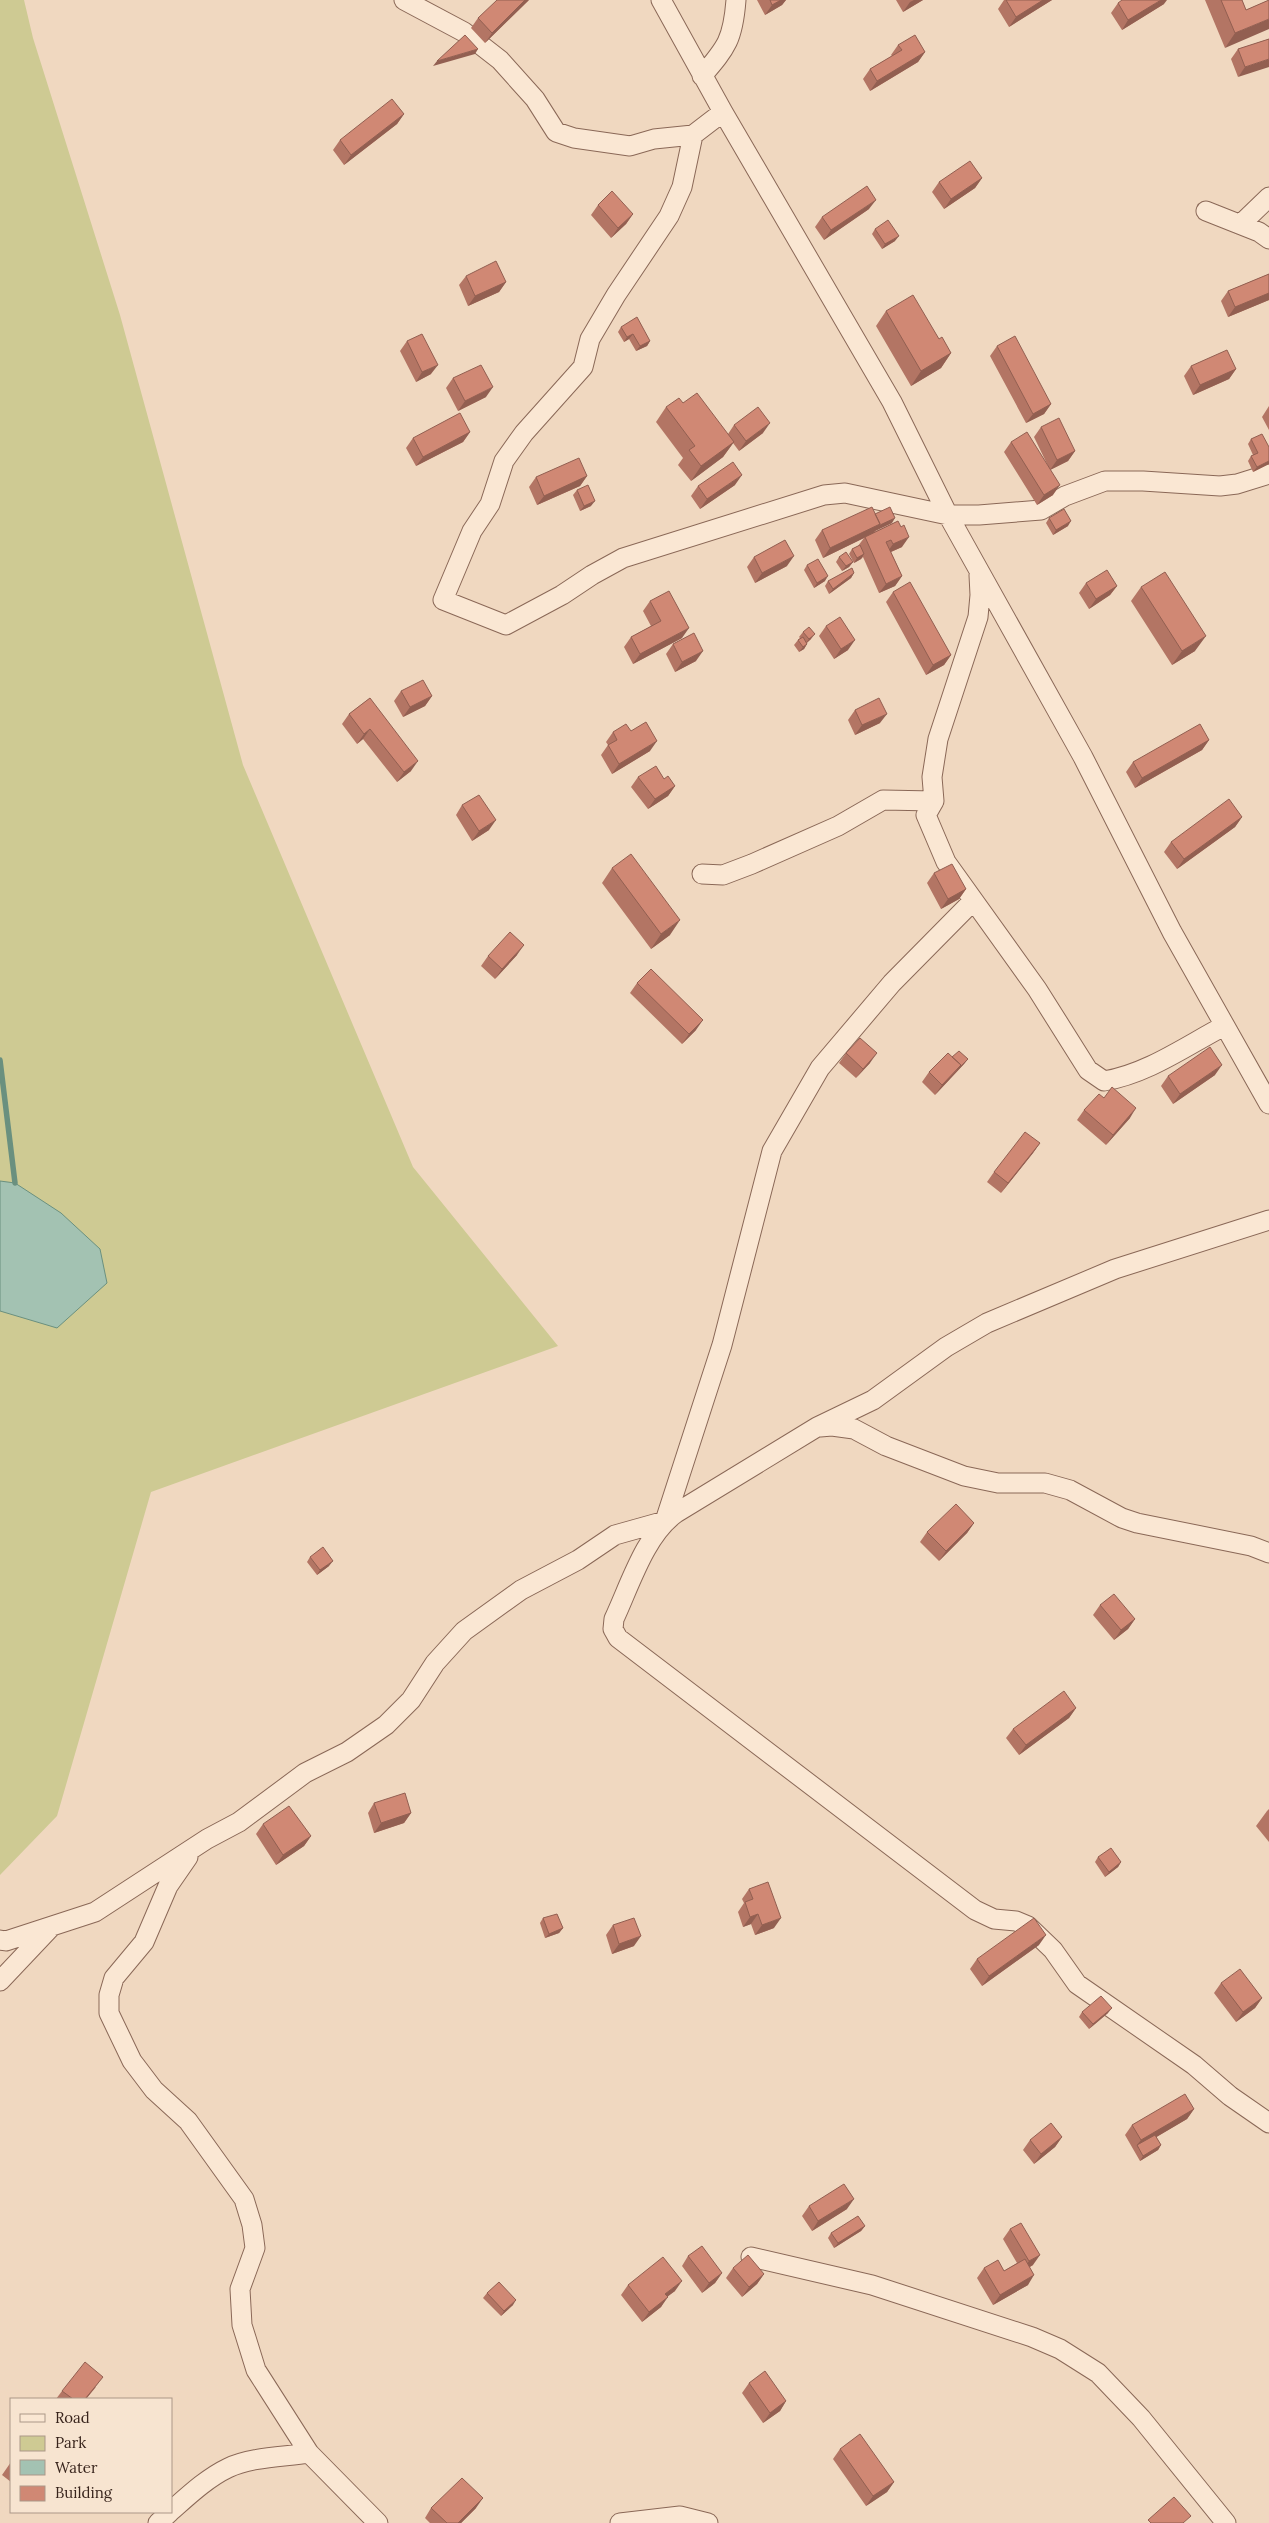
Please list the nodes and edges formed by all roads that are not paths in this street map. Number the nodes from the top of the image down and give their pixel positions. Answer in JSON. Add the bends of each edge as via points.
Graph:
{"nodes":[{"id":1,"x":404,"y":0,"type":"edge"},
{"id":2,"x":661,"y":0,"type":"edge"},
{"id":3,"x":736,"y":0,"type":"edge"},
{"id":4,"x":702,"y":76,"type":"junction"},
{"id":5,"x":722,"y":112,"type":"junction"},
{"id":6,"x":693,"y":135,"type":"junction"},
{"id":7,"x":1269,"y":197,"type":"edge"},
{"id":8,"x":1206,"y":211,"type":"dead end"},
{"id":9,"x":1241,"y":224,"type":"junction"},
{"id":10,"x":1269,"y":238,"type":"edge"},
{"id":11,"x":1269,"y":474,"type":"edge"},
{"id":12,"x":948,"y":515,"type":"junction"},
{"id":13,"x":978,"y":568,"type":"junction"},
{"id":14,"x":934,"y":801,"type":"junction"},
{"id":15,"x":702,"y":874,"type":"dead end"},
{"id":16,"x":973,"y":901,"type":"junction"},
{"id":17,"x":1224,"y":1026,"type":"junction"},
{"id":18,"x":1269,"y":1104,"type":"edge"},
{"id":19,"x":1269,"y":1220,"type":"edge"},
{"id":20,"x":817,"y":1427,"type":"junction"},
{"id":21,"x":665,"y":1521,"type":"junction"},
{"id":22,"x":1269,"y":1553,"type":"edge"},
{"id":23,"x":193,"y":1850,"type":"junction"},
{"id":24,"x":53,"y":1925,"type":"junction"},
{"id":25,"x":0,"y":1940,"type":"edge"},
{"id":26,"x":0,"y":1982,"type":"edge"},
{"id":27,"x":1269,"y":2123,"type":"edge"},
{"id":28,"x":750,"y":2256,"type":"edge"},
{"id":29,"x":309,"y":2453,"type":"junction"},
{"id":30,"x":172,"y":2510,"type":"edge"},
{"id":31,"x":169,"y":2513,"type":"edge"},
{"id":32,"x":158,"y":2523,"type":"edge"},
{"id":33,"x":378,"y":2523,"type":"edge"},
{"id":34,"x":620,"y":2523,"type":"edge"},
{"id":35,"x":708,"y":2523,"type":"edge"},
{"id":36,"x":1226,"y":2523,"type":"edge"}],
"edges":[{"from":1,"to":6,"type":"street","via":[[464,32],[500,60],[535,99],[556,132],[574,138],[630,146],[654,139]]},
{"from":2,"to":4,"type":"street"},
{"from":3,"to":4,"type":"street","via":[[736,17],[726,49]]},
{"from":4,"to":5,"type":"street"},
{"from":5,"to":6,"type":"street"},
{"from":5,"to":12,"type":"street","via":[[892,402]]},
{"from":6,"to":12,"type":"street","via":[[682,186],[669,216],[590,339],[583,367],[524,433],[504,461],[490,504],[472,531],[444,600],[506,625],[623,558],[824,495],[845,493]]},
{"from":7,"to":9,"type":"street"},
{"from":8,"to":9,"type":"street"},
{"from":9,"to":10,"type":"street"},
{"from":11,"to":12,"type":"street","via":[[1220,486],[1105,481],[1065,496],[1041,510]]},
{"from":12,"to":13,"type":"street"},
{"from":13,"to":14,"type":"street","via":[[978,617],[938,739],[932,777]]},
{"from":13,"to":17,"type":"street","via":[[1083,757]]},
{"from":14,"to":15,"type":"street","via":[[883,800],[838,826],[752,864],[723,875]]},
{"from":14,"to":16,"type":"street","via":[[926,815],[937,845]]},
{"from":16,"to":17,"type":"street","via":[[1038,989],[1088,1070],[1104,1081],[1124,1078]]},
{"from":16,"to":21,"type":"street","via":[[892,983],[820,1068],[772,1151],[722,1345]]},
{"from":17,"to":18,"type":"street"},
{"from":19,"to":20,"type":"street","via":[[1115,1269],[987,1323],[946,1347],[873,1400]]},
{"from":20,"to":21,"type":"street"},
{"from":20,"to":22,"type":"street","via":[[854,1429],[886,1446],[964,1476],[998,1483],[1045,1483],[1070,1490],[1137,1523],[1251,1546]]},
{"from":21,"to":23,"type":"street","via":[[616,1535],[578,1560],[521,1590],[464,1631],[410,1700],[386,1725],[347,1752],[305,1773]]},
{"from":21,"to":27,"type":"street","via":[[653,1536],[614,1619],[613,1629],[618,1638],[975,1910],[994,1919],[1028,1926],[1053,1950],[1077,1984],[1194,2065]]},
{"from":23,"to":24,"type":"street","via":[[95,1912]]},
{"from":23,"to":29,"type":"street","via":[[168,1886],[144,1942],[114,1978],[109,2012],[132,2061],[154,2090],[188,2121],[244,2200],[255,2248],[240,2289],[242,2325],[256,2370]]},
{"from":24,"to":25,"type":"street","via":[[6,1941]]},
{"from":24,"to":26,"type":"street"},
{"from":28,"to":36,"type":"street","via":[[872,2284],[1032,2336],[1060,2349],[1098,2373],[1141,2418]]},
{"from":29,"to":30,"type":"street","via":[[257,2460],[228,2468]]},
{"from":29,"to":33,"type":"street"},
{"from":31,"to":32,"type":"street"},
{"from":34,"to":35,"type":"street","via":[[680,2516]]}]}
